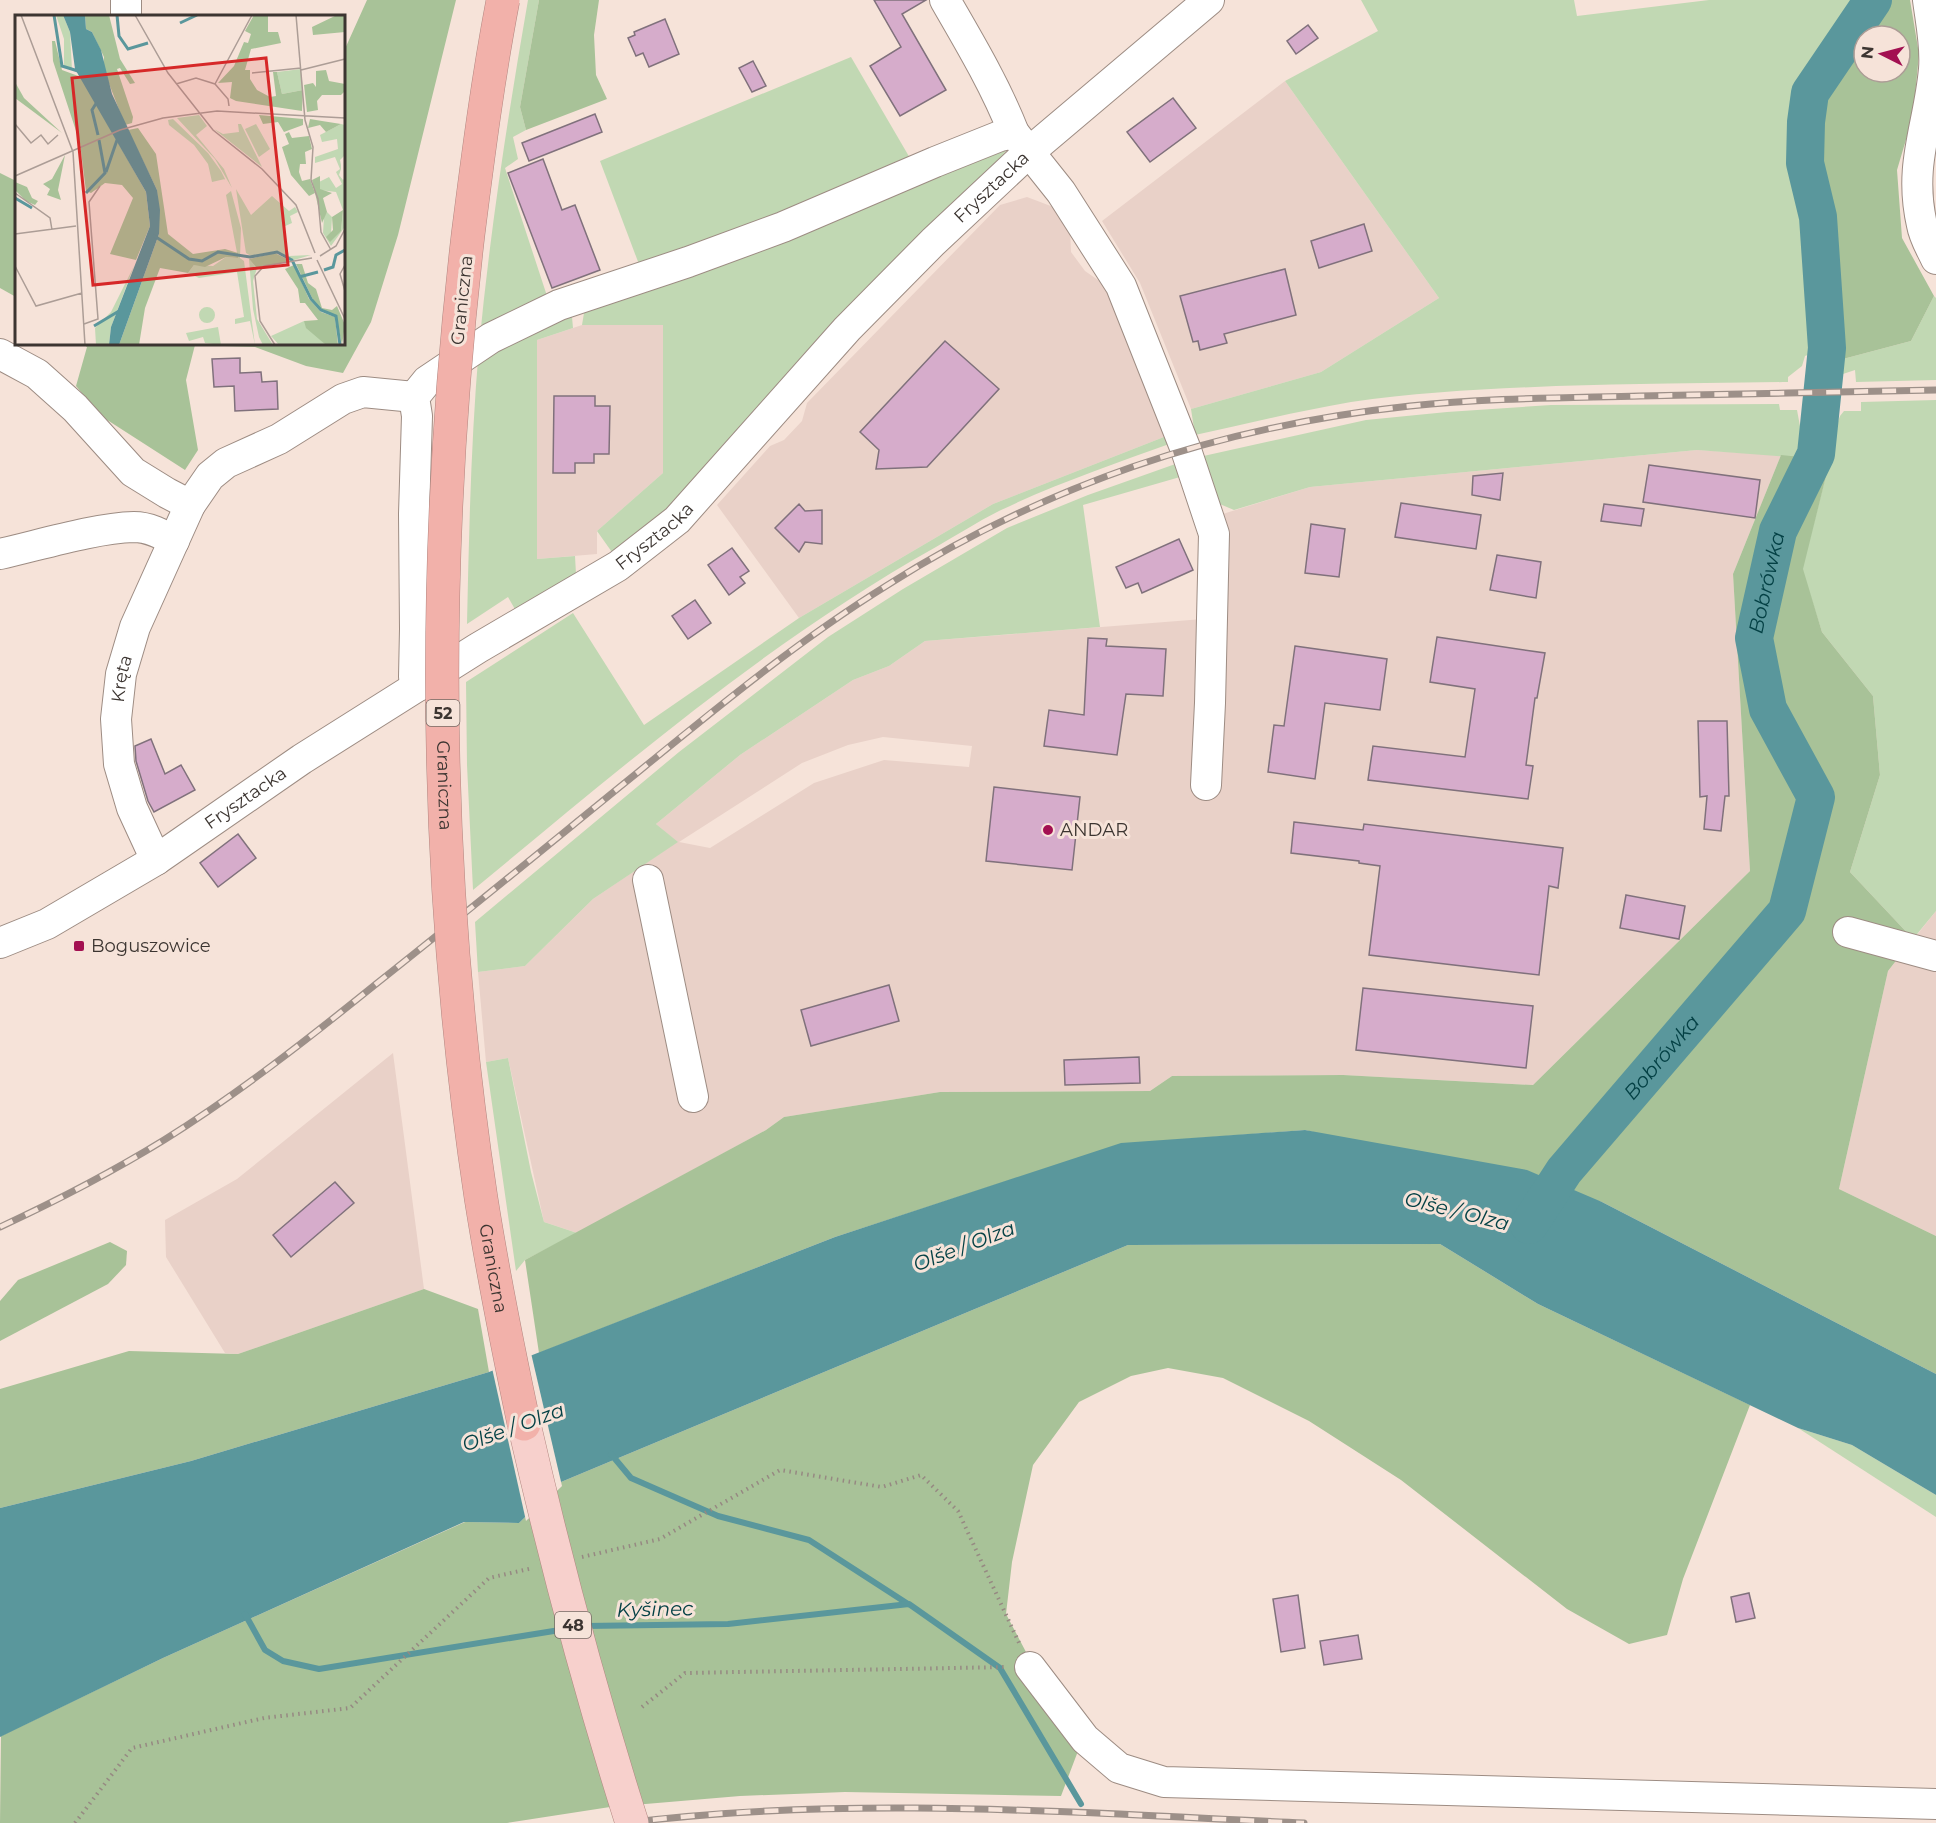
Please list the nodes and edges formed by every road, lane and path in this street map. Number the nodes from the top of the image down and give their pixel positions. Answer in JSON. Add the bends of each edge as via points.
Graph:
{"nodes":[{"id":1,"x":503,"y":0,"type":"edge"},
{"id":2,"x":945,"y":0,"type":"edge"},
{"id":3,"x":1209,"y":0,"type":"edge"},
{"id":4,"x":1928,"y":0,"type":"edge"},
{"id":5,"x":1021,"y":143,"type":"junction"},
{"id":6,"x":1927,"y":157,"type":"edge"},
{"id":7,"x":1936,"y":259,"type":"edge"},
{"id":8,"x":0,"y":354,"type":"edge"},
{"id":9,"x":414,"y":397,"type":"junction"},
{"id":10,"x":190,"y":505,"type":"junction"},
{"id":11,"x":174,"y":541,"type":"junction"},
{"id":12,"x":0,"y":554,"type":"edge"},
{"id":13,"x":418,"y":686,"type":"junction"},
{"id":14,"x":1206,"y":785,"type":"dead end"},
{"id":15,"x":156,"y":860,"type":"junction"},
{"id":16,"x":648,"y":880,"type":"dead end"},
{"id":17,"x":1848,"y":932,"type":"dead end"},
{"id":18,"x":0,"y":943,"type":"edge"},
{"id":19,"x":1936,"y":956,"type":"edge"},
{"id":20,"x":693,"y":1097,"type":"dead end"},
{"id":21,"x":524,"y":1424,"type":"joint"},
{"id":22,"x":1019,"y":1667,"type":"joint"},
{"id":23,"x":642,"y":1707,"type":"dead end"},
{"id":24,"x":1936,"y":1804,"type":"edge"},
{"id":25,"x":632,"y":1823,"type":"edge"}],
"edges":[{"from":1,"to":21,"type":"highway","name":"Graniczna","number":"52","bridge":true,"via":[[480,137],[454,377],[444,558],[443,720],[450,897],[460,1018],[481,1195]]},
{"from":2,"to":5,"type":"street"},
{"from":3,"to":5,"type":"street","name":"Frysztacka"},
{"from":4,"to":6,"type":"street","via":[[1934,70]]},
{"from":5,"to":9,"type":"street","via":[[1000,136],[773,231],[559,305],[491,338],[427,381]]},
{"from":5,"to":13,"type":"street","name":"Frysztacka","via":[[933,243],[847,329],[677,520],[618,566]]},
{"from":5,"to":14,"type":"street","via":[[1061,192],[1121,286],[1186,450],[1214,534]]},
{"from":6,"to":7,"type":"street","via":[[1916,187],[1922,227]]},
{"from":8,"to":10,"type":"street","via":[[37,374],[60,394],[133,472]]},
{"from":9,"to":10,"type":"street","name":"Kręta","via":[[363,392],[343,399],[279,439],[226,463],[210,476]]},
{"from":9,"to":13,"type":"street","via":[[414,677]]},
{"from":10,"to":11,"type":"street","name":"Kręta"},
{"from":11,"to":12,"type":"street","via":[[136,527]]},
{"from":11,"to":15,"type":"street","name":"Kręta","via":[[135,627],[120,674],[117,719],[119,764],[132,808]]},
{"from":13,"to":15,"type":"street","name":"Frysztacka","via":[[302,759]]},
{"from":15,"to":18,"type":"street","name":"Frysztacka","via":[[47,924]]},
{"from":16,"to":20,"type":"street"},
{"from":17,"to":19,"type":"street"},
{"from":21,"to":25,"type":"main road","number":"48","bridge":true,"via":[[572,1620]]},
{"from":22,"to":23,"type":"path","via":[[685,1673]]},
{"from":22,"to":24,"type":"street","via":[[1085,1739],[1119,1768],[1164,1782]]}]}
